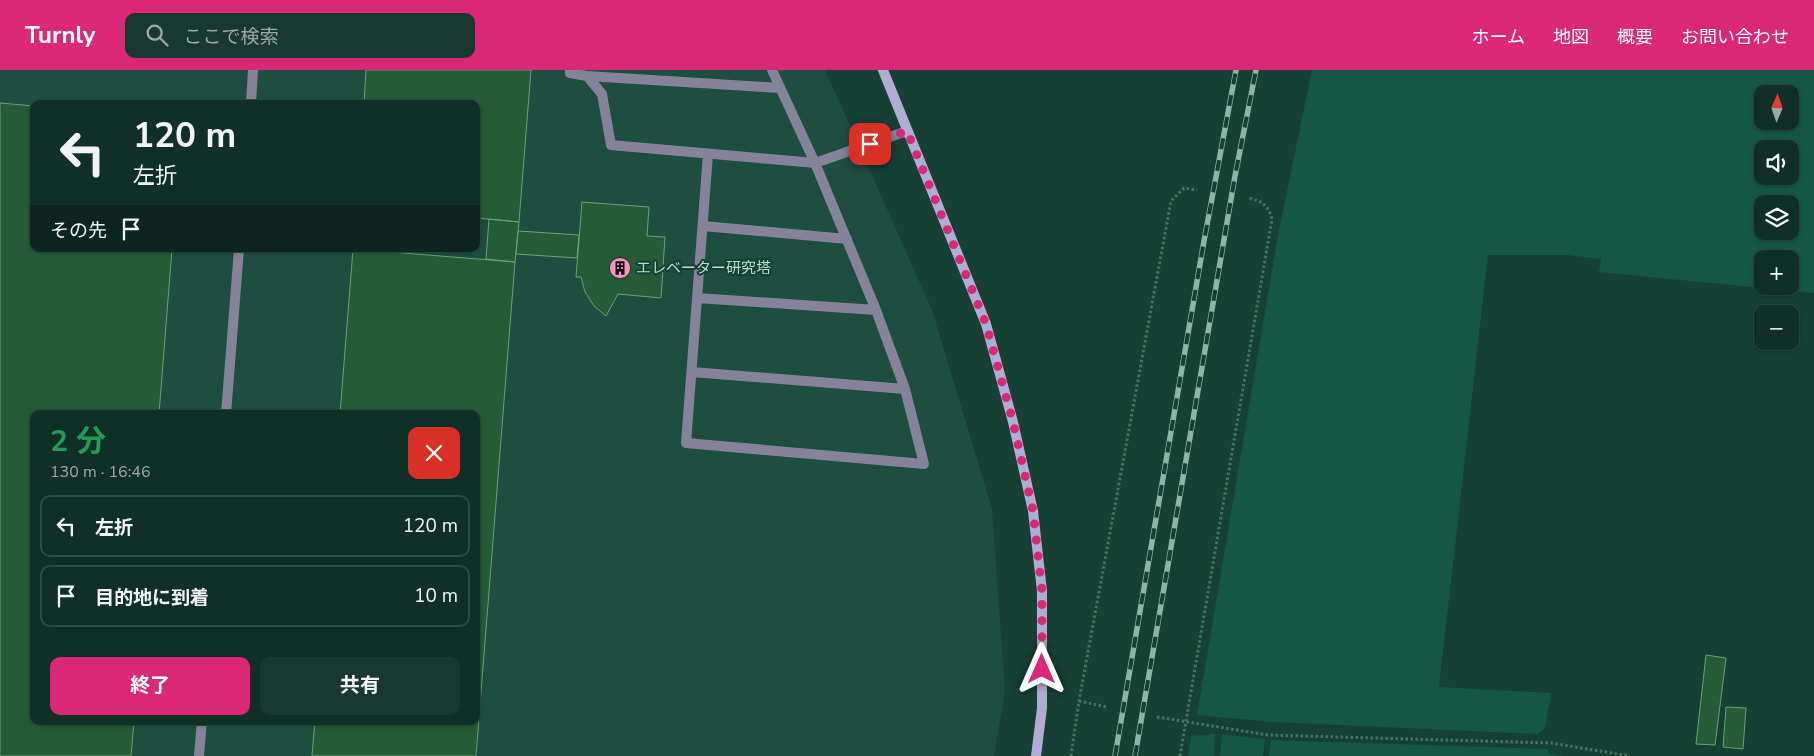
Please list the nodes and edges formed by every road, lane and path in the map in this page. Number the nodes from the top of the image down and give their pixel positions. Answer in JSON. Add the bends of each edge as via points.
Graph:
{"nodes":[{"id":1,"x":254,"y":70,"type":"edge"},
{"id":2,"x":570,"y":70,"type":"edge"},
{"id":3,"x":772,"y":70,"type":"edge"},
{"id":4,"x":883,"y":70,"type":"edge"},
{"id":5,"x":586,"y":76,"type":"junction"},
{"id":6,"x":780,"y":88,"type":"junction"},
{"id":7,"x":251,"y":100,"type":"edge"},
{"id":8,"x":907,"y":131,"type":"junction"},
{"id":9,"x":708,"y":154,"type":"junction"},
{"id":10,"x":815,"y":163,"type":"junction"},
{"id":11,"x":1197,"y":190,"type":"dead end"},
{"id":12,"x":1248,"y":198,"type":"dead end"},
{"id":13,"x":703,"y":226,"type":"junction"},
{"id":14,"x":847,"y":239,"type":"junction"},
{"id":15,"x":239,"y":252,"type":"edge"},
{"id":16,"x":697,"y":298,"type":"junction"},
{"id":17,"x":876,"y":310,"type":"junction"},
{"id":18,"x":692,"y":372,"type":"junction"},
{"id":19,"x":905,"y":389,"type":"junction"},
{"id":20,"x":226,"y":410,"type":"edge"},
{"id":21,"x":1079,"y":701,"type":"junction"},
{"id":22,"x":1107,"y":707,"type":"dead end"},
{"id":23,"x":1157,"y":717,"type":"dead end"},
{"id":24,"x":1186,"y":723,"type":"junction"},
{"id":25,"x":202,"y":725,"type":"edge"},
{"id":26,"x":199,"y":756,"type":"edge"},
{"id":27,"x":1036,"y":756,"type":"edge"},
{"id":28,"x":1072,"y":756,"type":"edge"},
{"id":29,"x":1180,"y":756,"type":"edge"},
{"id":30,"x":1630,"y":756,"type":"edge"}],
"edges":[{"from":1,"to":7,"type":"lane"},
{"from":2,"to":5,"type":"lane","via":[[570,73]]},
{"from":3,"to":6,"type":"lane"},
{"from":4,"to":8,"type":"street"},
{"from":5,"to":6,"type":"lane"},
{"from":5,"to":9,"type":"lane","via":[[602,94],[611,145]]},
{"from":6,"to":10,"type":"lane"},
{"from":8,"to":10,"type":"lane"},
{"from":8,"to":27,"type":"street","via":[[986,324],[1033,511],[1042,591],[1042,708]]},
{"from":9,"to":10,"type":"lane"},
{"from":9,"to":13,"type":"lane"},
{"from":10,"to":14,"type":"lane"},
{"from":11,"to":21,"type":"path","via":[[1184,188],[1171,201]]},
{"from":12,"to":24,"type":"path","via":[[1260,200],[1269,208],[1272,219]]},
{"from":13,"to":14,"type":"lane"},
{"from":13,"to":16,"type":"lane"},
{"from":14,"to":17,"type":"lane"},
{"from":15,"to":20,"type":"lane"},
{"from":16,"to":17,"type":"lane"},
{"from":16,"to":18,"type":"lane"},
{"from":17,"to":19,"type":"lane"},
{"from":18,"to":19,"type":"lane"},
{"from":18,"to":19,"type":"lane","via":[[686,443],[924,464]]},
{"from":21,"to":22,"type":"path"},
{"from":21,"to":28,"type":"path"},
{"from":23,"to":24,"type":"path"},
{"from":24,"to":29,"type":"path"},
{"from":24,"to":30,"type":"path","via":[[1268,735],[1551,743]]},
{"from":25,"to":26,"type":"lane"}]}
